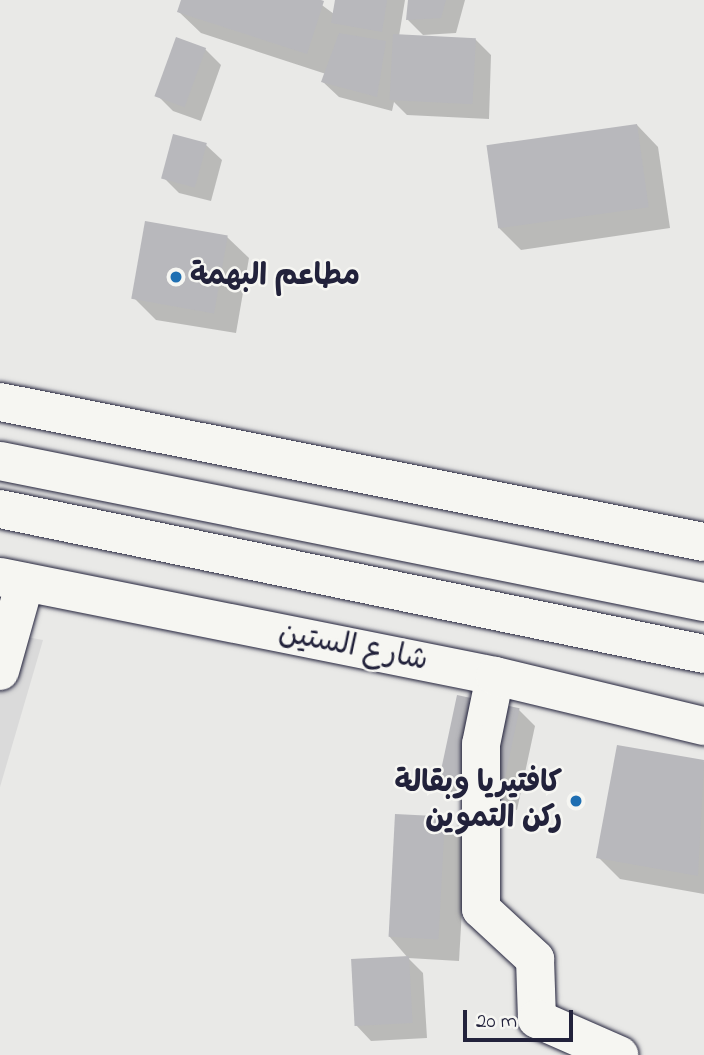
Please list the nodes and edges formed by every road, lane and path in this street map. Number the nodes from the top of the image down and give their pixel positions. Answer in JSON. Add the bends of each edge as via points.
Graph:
{"nodes":[{"id":1,"x":0,"y":402,"type":"edge"},
{"id":2,"x":0,"y":461,"type":"edge"},
{"id":3,"x":0,"y":509,"type":"edge"},
{"id":4,"x":703,"y":537,"type":"edge"},
{"id":5,"x":12,"y":579,"type":"edge"},
{"id":6,"x":704,"y":602,"type":"edge"},
{"id":7,"x":704,"y":654,"type":"edge"},
{"id":8,"x":0,"y":671,"type":"edge"},
{"id":9,"x":495,"y":676,"type":"junction"},
{"id":10,"x":704,"y":726,"type":"edge"},
{"id":11,"x":619,"y":1055,"type":"edge"}],
"edges":[{"from":1,"to":4,"type":"main road"},
{"from":2,"to":6,"type":"main road"},
{"from":3,"to":7,"type":"main road"},
{"from":5,"to":8,"type":"main road"},
{"from":5,"to":9,"type":"main road","name":"شارع الستين"},
{"from":9,"to":10,"type":"main road","name":"شارع الستين"},
{"from":9,"to":11,"type":"main road","via":[[481,744],[481,909],[535,959],[537,1020]]}]}
